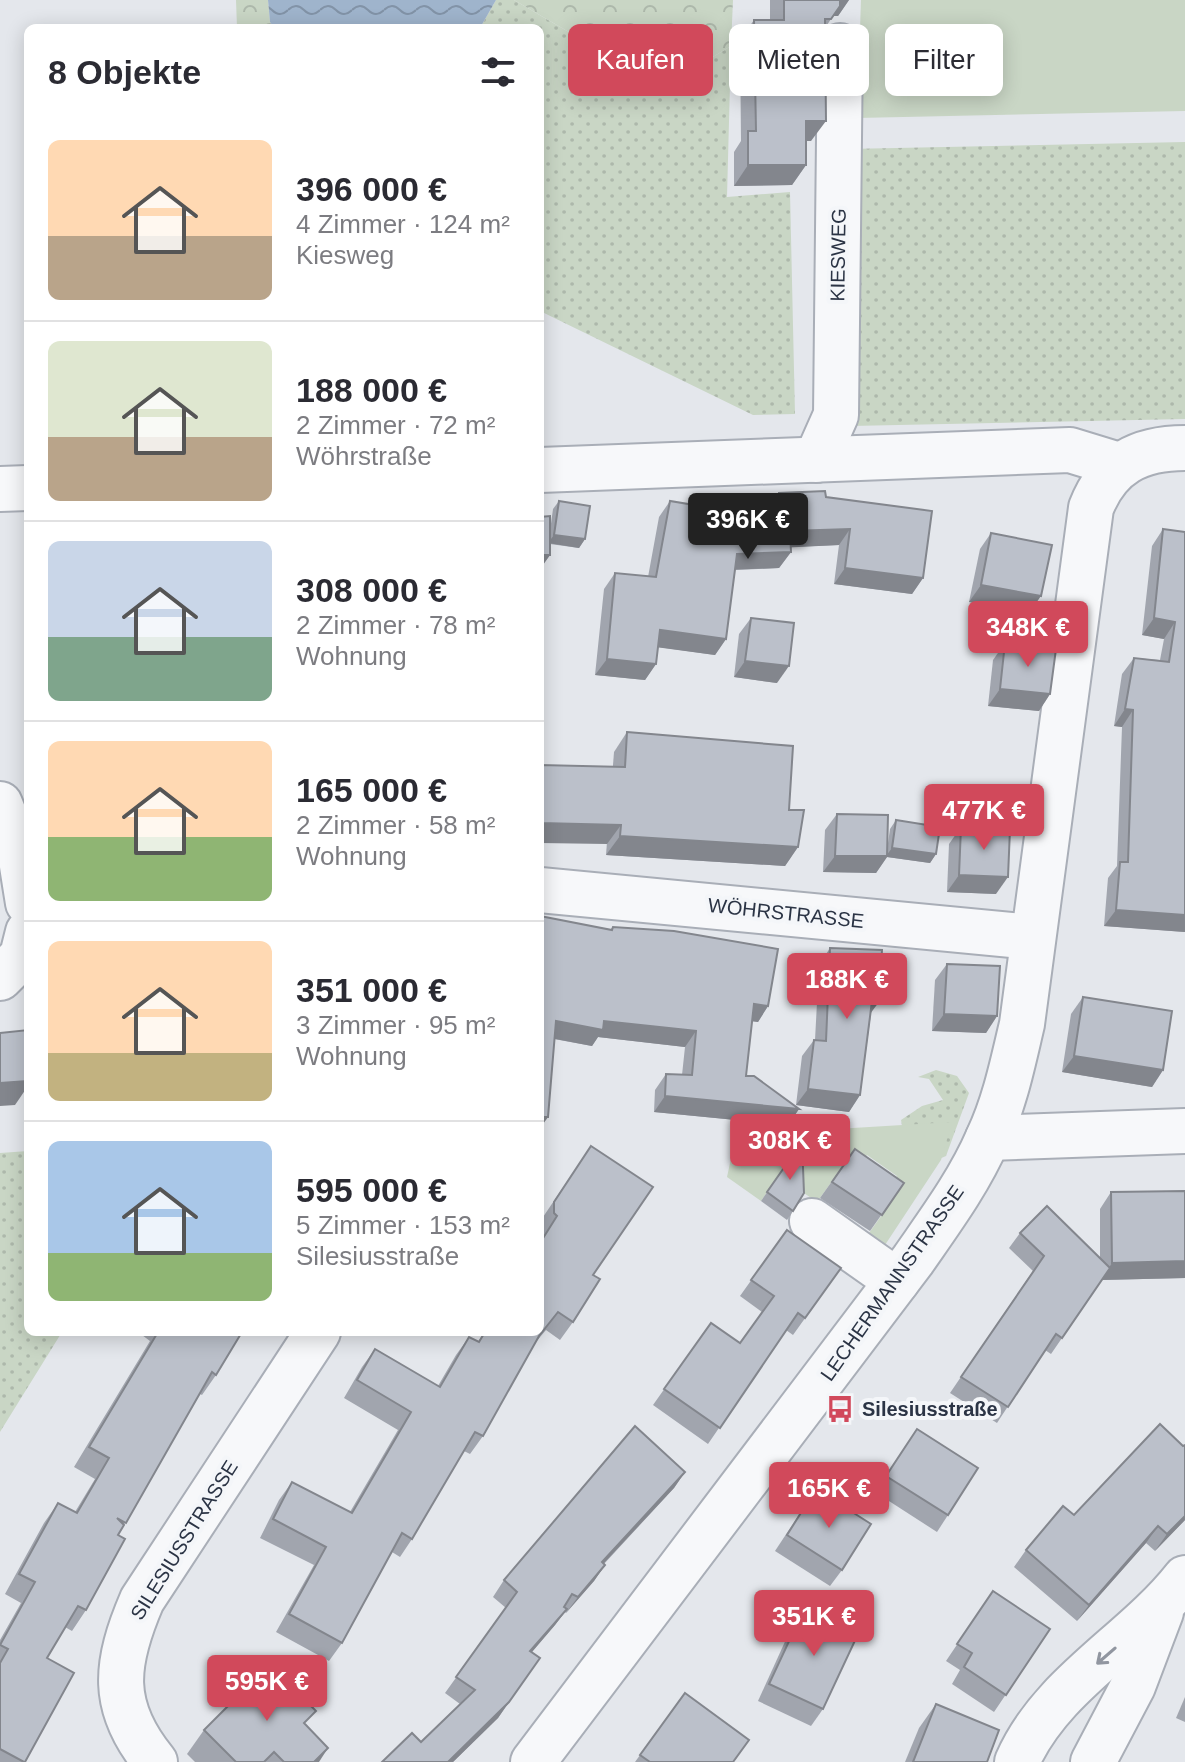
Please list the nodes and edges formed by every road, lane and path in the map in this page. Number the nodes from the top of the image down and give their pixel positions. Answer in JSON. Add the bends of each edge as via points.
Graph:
{"nodes":[{"id":1,"x":839,"y":96,"type":"edge"},
{"id":2,"x":1185,"y":448,"type":"edge"},
{"id":3,"x":816,"y":460,"type":"junction"},
{"id":4,"x":1119,"y":465,"type":"junction"},
{"id":5,"x":544,"y":470,"type":"edge"},
{"id":6,"x":24,"y":488,"type":"edge"},
{"id":7,"x":0,"y":489,"type":"edge"},
{"id":8,"x":0,"y":804,"type":"edge"},
{"id":9,"x":24,"y":878,"type":"edge"},
{"id":10,"x":544,"y":890,"type":"edge"},
{"id":11,"x":1033,"y":937,"type":"junction"},
{"id":12,"x":24,"y":948,"type":"edge"},
{"id":13,"x":0,"y":978,"type":"edge"},
{"id":14,"x":1185,"y":1131,"type":"edge"},
{"id":15,"x":988,"y":1138,"type":"junction"},
{"id":16,"x":812,"y":1221,"type":"dead end"},
{"id":17,"x":897,"y":1281,"type":"junction"},
{"id":18,"x":315,"y":1336,"type":"edge"},
{"id":19,"x":1175,"y":1591,"type":"edge"},
{"id":20,"x":155,"y":1762,"type":"edge"},
{"id":21,"x":533,"y":1762,"type":"edge"},
{"id":22,"x":1017,"y":1762,"type":"edge"},
{"id":23,"x":1093,"y":1762,"type":"edge"}],
"edges":[{"from":1,"to":3,"type":"street","name":"KIESWEG","via":[[836,415]]},
{"from":2,"to":4,"type":"street","via":[[1138,453]]},
{"from":3,"to":4,"type":"street","via":[[1070,450]]},
{"from":3,"to":5,"type":"street"},
{"from":4,"to":11,"type":"street","name":"LECHERMANNSTRASSE","via":[[1091,508]]},
{"from":6,"to":7,"type":"street"},
{"from":8,"to":9,"type":"street"},
{"from":10,"to":11,"type":"street","name":"WÖHRSTRASSE"},
{"from":11,"to":15,"type":"street","name":"LECHERMANNSTRASSE","via":[[1022,1024]]},
{"from":12,"to":13,"type":"street"},
{"from":14,"to":15,"type":"street"},
{"from":15,"to":17,"type":"street","name":"LECHERMANNSTRASSE","via":[[951,1205]]},
{"from":16,"to":17,"type":"street"},
{"from":17,"to":21,"type":"street","name":"LECHERMANNSTRASSE"},
{"from":18,"to":20,"type":"street","name":"SILESIUSSTRASSE","via":[[142,1600],[126,1636],[121,1700],[130,1725]]},
{"from":19,"to":22,"type":"street","one_way":true,"via":[[1077,1681],[1046,1716]]},
{"from":19,"to":23,"type":"street"}]}
